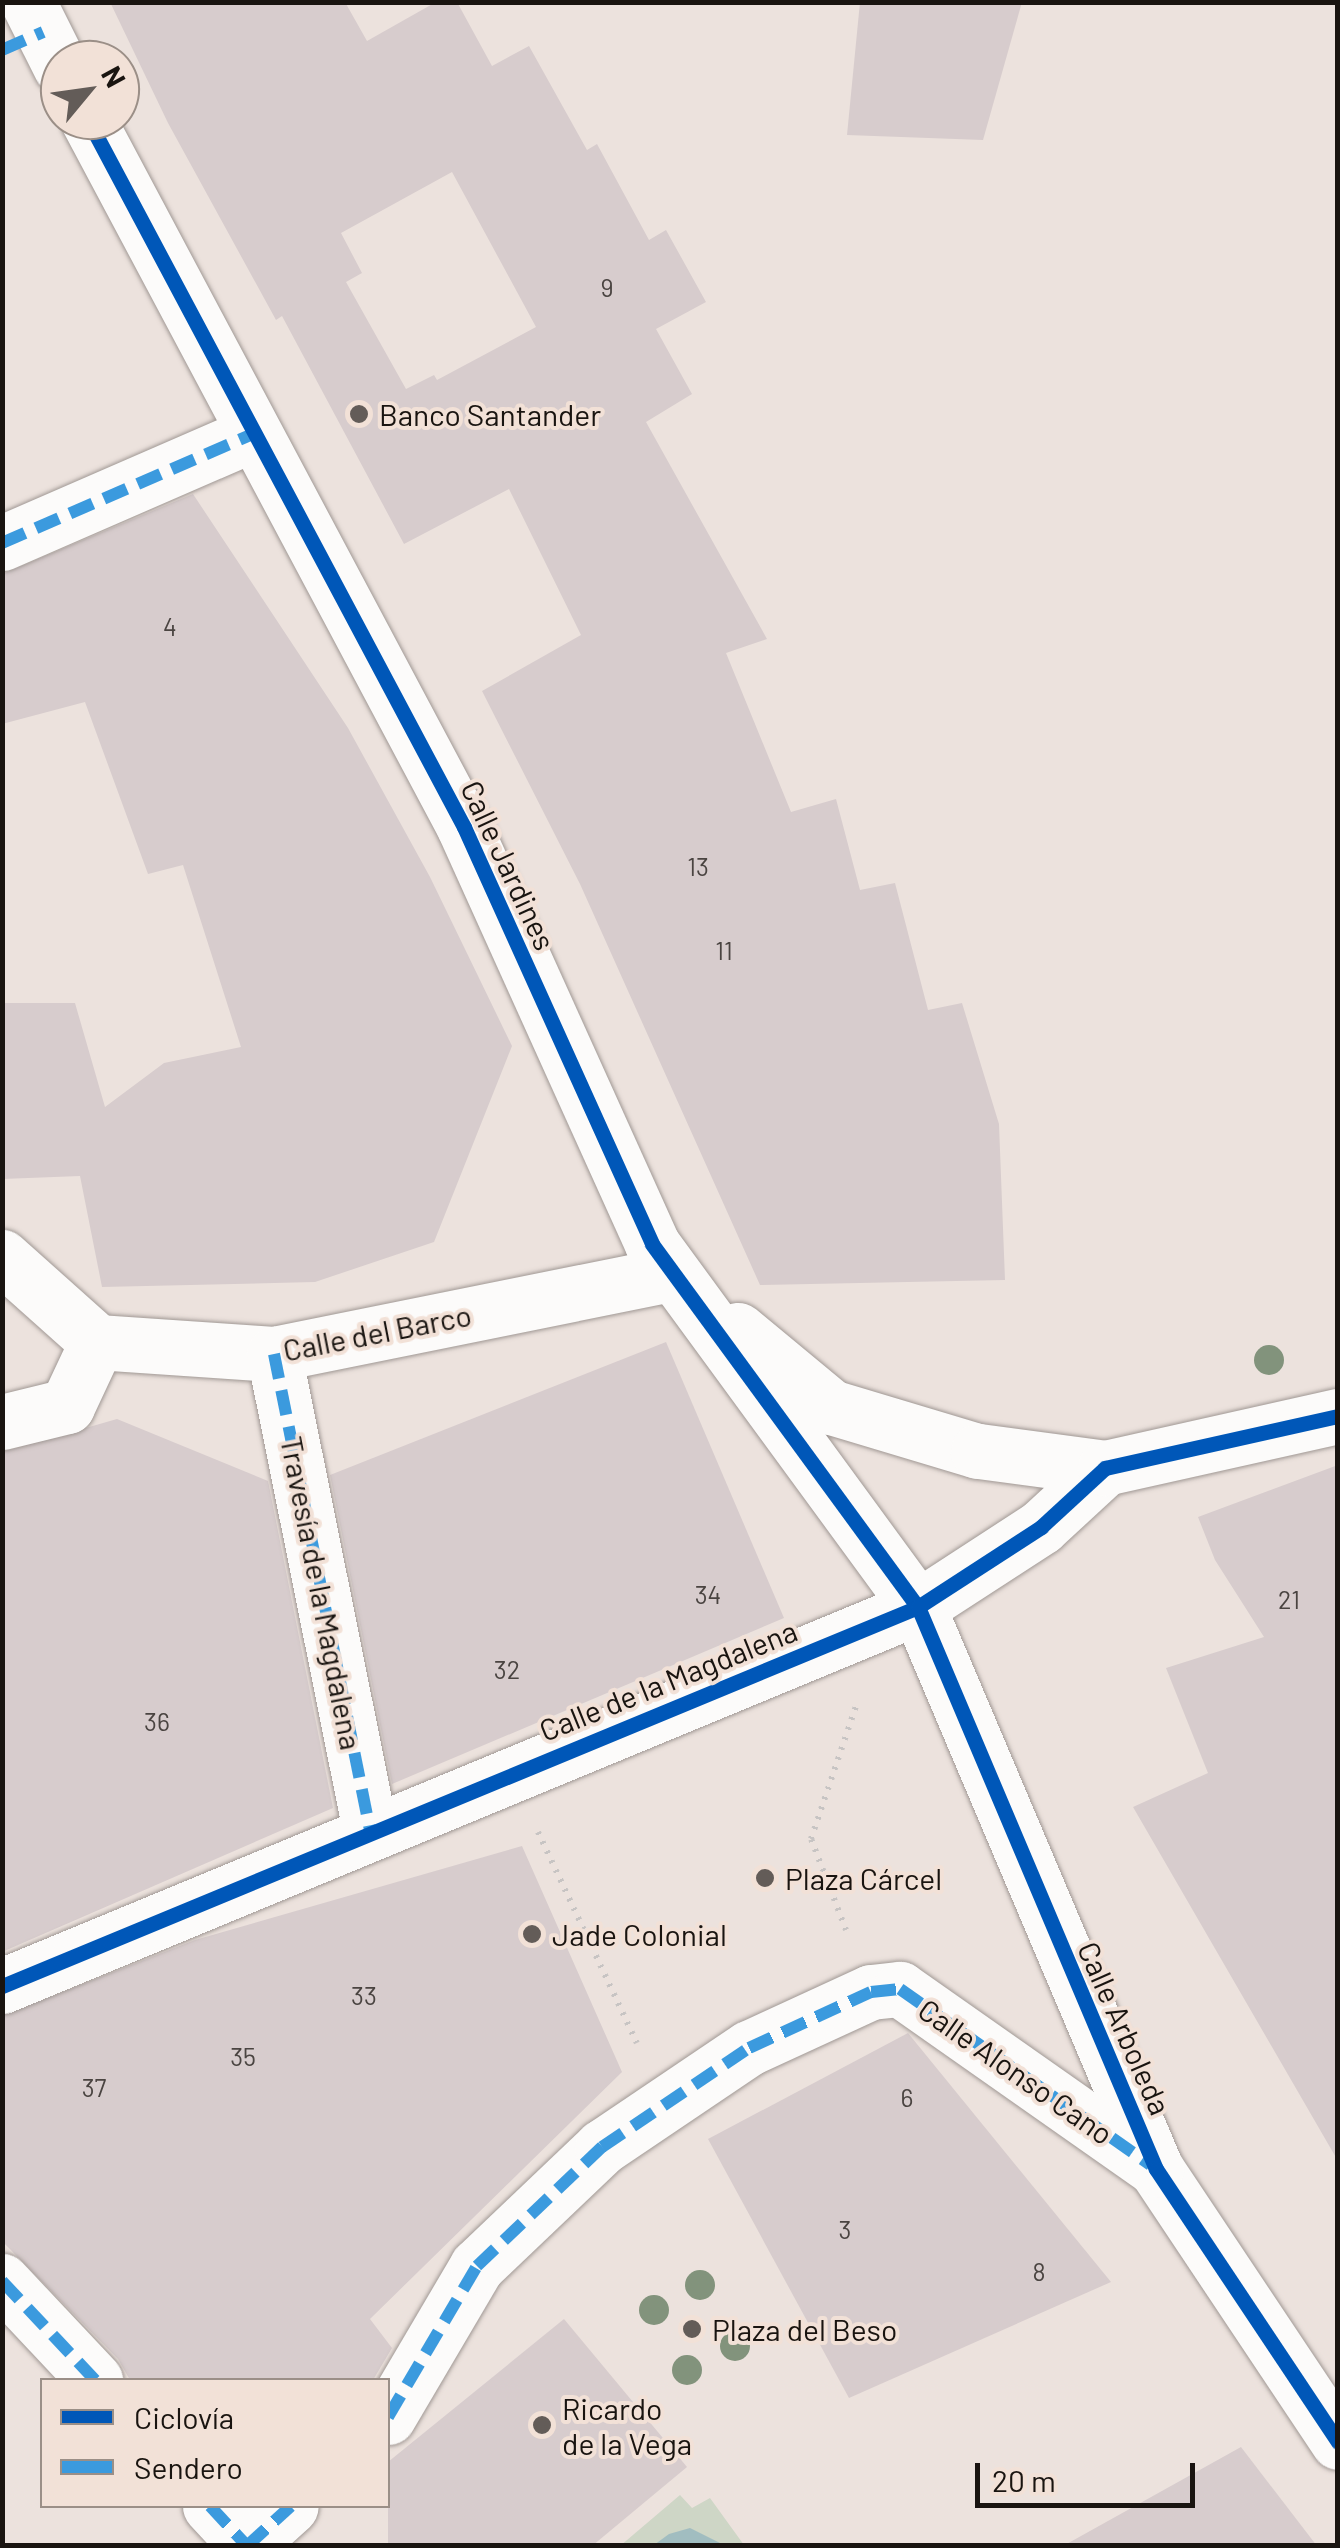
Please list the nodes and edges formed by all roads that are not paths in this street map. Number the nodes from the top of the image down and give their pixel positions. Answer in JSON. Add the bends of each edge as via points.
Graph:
{"nodes":[{"id":1,"x":99,"y":140,"type":"edge"},
{"id":2,"x":253,"y":434,"type":"junction"},
{"id":3,"x":2,"y":544,"type":"edge"},
{"id":4,"x":2,"y":1257,"type":"edge"},
{"id":5,"x":670,"y":1274,"type":"junction"},
{"id":6,"x":97,"y":1342,"type":"junction"},
{"id":7,"x":274,"y":1354,"type":"junction"},
{"id":8,"x":1338,"y":1416,"type":"edge"},
{"id":9,"x":2,"y":1422,"type":"edge"},
{"id":10,"x":1105,"y":1468,"type":"junction"},
{"id":11,"x":918,"y":1607,"type":"junction"},
{"id":12,"x":370,"y":1832,"type":"junction"},
{"id":13,"x":2,"y":1986,"type":"edge"},
{"id":14,"x":1156,"y":2169,"type":"junction"},
{"id":15,"x":2,"y":2281,"type":"edge"},
{"id":16,"x":92,"y":2378,"type":"edge"},
{"id":17,"x":390,"y":2414,"type":"edge"},
{"id":18,"x":1338,"y":2442,"type":"edge"},
{"id":19,"x":212,"y":2508,"type":"edge"},
{"id":20,"x":289,"y":2508,"type":"edge"},
{"id":21,"x":247,"y":2546,"type":"edge"}],
"edges":[{"from":1,"to":2,"type":"street","name":"Calle Jardines"},
{"from":2,"to":3,"type":"street"},
{"from":2,"to":5,"type":"street","name":"Calle Jardines","via":[[464,827]]},
{"from":4,"to":6,"type":"street"},
{"from":5,"to":7,"type":"street","name":"Calle del Barco"},
{"from":5,"to":10,"type":"street","name":"Calle Jardines","via":[[831,1407],[978,1451]]},
{"from":5,"to":11,"type":"street","name":"Calle Jardines"},
{"from":6,"to":7,"type":"street","name":"Calle del Barco"},
{"from":6,"to":9,"type":"street","via":[[67,1406]]},
{"from":7,"to":12,"type":"street","name":"Travesía de la Magdalena"},
{"from":8,"to":10,"type":"street"},
{"from":10,"to":11,"type":"street","name":"Calle de la Magdalena","via":[[1041,1527]]},
{"from":11,"to":12,"type":"street","name":"Calle de la Magdalena"},
{"from":11,"to":14,"type":"street","name":"Calle Arboleda"},
{"from":12,"to":13,"type":"street","name":"Calle de la Magdalena"},
{"from":14,"to":17,"type":"street","name":"Calle Alonso Cano","via":[[900,1989],[870,1992],[749,2048],[602,2146],[477,2266]]},
{"from":14,"to":18,"type":"street","name":"Calle Arboleda"},
{"from":15,"to":16,"type":"street"},
{"from":19,"to":21,"type":"street"},
{"from":20,"to":21,"type":"street"}]}
